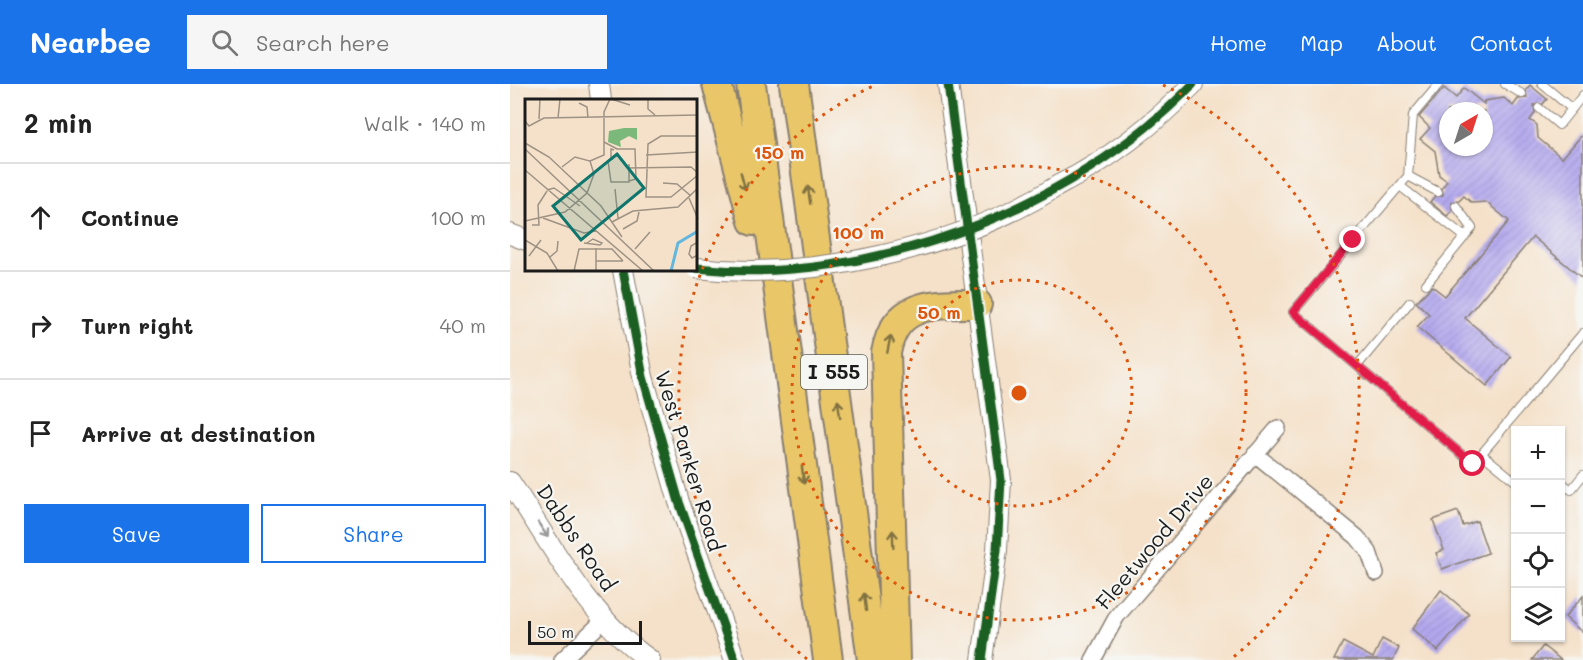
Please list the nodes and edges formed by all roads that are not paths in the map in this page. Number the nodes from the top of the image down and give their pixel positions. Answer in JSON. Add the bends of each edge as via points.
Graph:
{"nodes":[{"id":1,"x":599,"y":84,"type":"edge"},
{"id":2,"x":717,"y":84,"type":"edge"},
{"id":3,"x":750,"y":84,"type":"edge"},
{"id":4,"x":794,"y":84,"type":"edge"},
{"id":5,"x":948,"y":84,"type":"edge"},
{"id":6,"x":1193,"y":84,"type":"edge"},
{"id":7,"x":1439,"y":84,"type":"edge"},
{"id":8,"x":1505,"y":84,"type":"edge"},
{"id":9,"x":1542,"y":84,"type":"edge"},
{"id":10,"x":1522,"y":94,"type":"dead end"},
{"id":11,"x":1583,"y":95,"type":"edge"},
{"id":12,"x":601,"y":99,"type":"edge"},
{"id":13,"x":1539,"y":108,"type":"dead end"},
{"id":14,"x":1572,"y":109,"type":"junction"},
{"id":15,"x":1408,"y":176,"type":"junction"},
{"id":16,"x":1401,"y":186,"type":"junction"},
{"id":17,"x":1438,"y":192,"type":"dead end"},
{"id":18,"x":1456,"y":206,"type":"dead end"},
{"id":19,"x":510,"y":234,"type":"edge"},
{"id":20,"x":1465,"y":237,"type":"junction"},
{"id":21,"x":525,"y":240,"type":"edge"},
{"id":22,"x":698,"y":268,"type":"edge"},
{"id":23,"x":623,"y":272,"type":"edge"},
{"id":24,"x":1426,"y":284,"type":"dead end"},
{"id":25,"x":1410,"y":302,"type":"dead end"},
{"id":26,"x":977,"y":304,"type":"junction"},
{"id":27,"x":1583,"y":333,"type":"edge"},
{"id":28,"x":784,"y":336,"type":"junction"},
{"id":29,"x":1358,"y":366,"type":"junction"},
{"id":30,"x":1278,"y":428,"type":"dead end"},
{"id":31,"x":1255,"y":454,"type":"junction"},
{"id":32,"x":1482,"y":454,"type":"junction"},
{"id":33,"x":1583,"y":475,"type":"edge"},
{"id":34,"x":1511,"y":477,"type":"edge"},
{"id":35,"x":510,"y":482,"type":"edge"},
{"id":36,"x":1565,"y":485,"type":"edge"},
{"id":37,"x":1376,"y":573,"type":"dead end"},
{"id":38,"x":604,"y":620,"type":"junction"},
{"id":39,"x":562,"y":660,"type":"edge"},
{"id":40,"x":650,"y":660,"type":"edge"},
{"id":41,"x":735,"y":660,"type":"edge"},
{"id":42,"x":828,"y":660,"type":"edge"},
{"id":43,"x":872,"y":660,"type":"edge"},
{"id":44,"x":895,"y":660,"type":"edge"},
{"id":45,"x":982,"y":660,"type":"edge"},
{"id":46,"x":1093,"y":660,"type":"edge"}],
"edges":[{"from":1,"to":12,"type":"street"},
{"from":2,"to":28,"type":"highway","one_way":true},
{"from":3,"to":28,"type":"highway","number":"I 555"},
{"from":43,"to":4,"type":"highway","number":"I 555","one_way":true},
{"from":5,"to":26,"type":"street"},
{"from":6,"to":22,"type":"street","bridge":true,"via":[[1110,154],[1015,209],[950,235],[867,258],[782,269]]},
{"from":7,"to":15,"type":"lane","via":[[1413,115]]},
{"from":8,"to":10,"type":"lane"},
{"from":9,"to":14,"type":"lane"},
{"from":11,"to":14,"type":"lane"},
{"from":13,"to":14,"type":"lane","via":[[1558,125]]},
{"from":15,"to":16,"type":"lane"},
{"from":15,"to":17,"type":"lane"},
{"from":16,"to":20,"type":"lane"},
{"from":16,"to":29,"type":"lane","via":[[1293,312]]},
{"from":18,"to":20,"type":"lane","via":[[1472,228]]},
{"from":19,"to":21,"type":"street"},
{"from":20,"to":24,"type":"lane"},
{"from":23,"to":41,"type":"street","name":"West Parker Road","via":[[627,306],[649,399],[679,502]]},
{"from":25,"to":29,"type":"lane"},
{"from":44,"to":26,"type":"highway","one_way":true,"via":[[886,353],[889,338],[897,322],[922,307]]},
{"from":26,"to":45,"type":"street","via":[[1001,480],[997,550]]},
{"from":27,"to":32,"type":"lane"},
{"from":28,"to":42,"type":"highway","number":"I 555","one_way":true},
{"from":29,"to":32,"type":"lane","via":[[1473,464]]},
{"from":30,"to":31,"type":"street","name":"Fleetwood Drive"},
{"from":31,"to":37,"type":"street","via":[[1357,537]]},
{"from":31,"to":46,"type":"street","name":"Fleetwood Drive","via":[[1117,616]]},
{"from":32,"to":34,"type":"lane"},
{"from":33,"to":36,"type":"lane","via":[[1571,490]]},
{"from":35,"to":38,"type":"street","name":"Dabbs Road","one_way":true},
{"from":38,"to":39,"type":"street","name":"Dabbs Road"},
{"from":38,"to":40,"type":"street","name":"Dabbs Road"}]}
